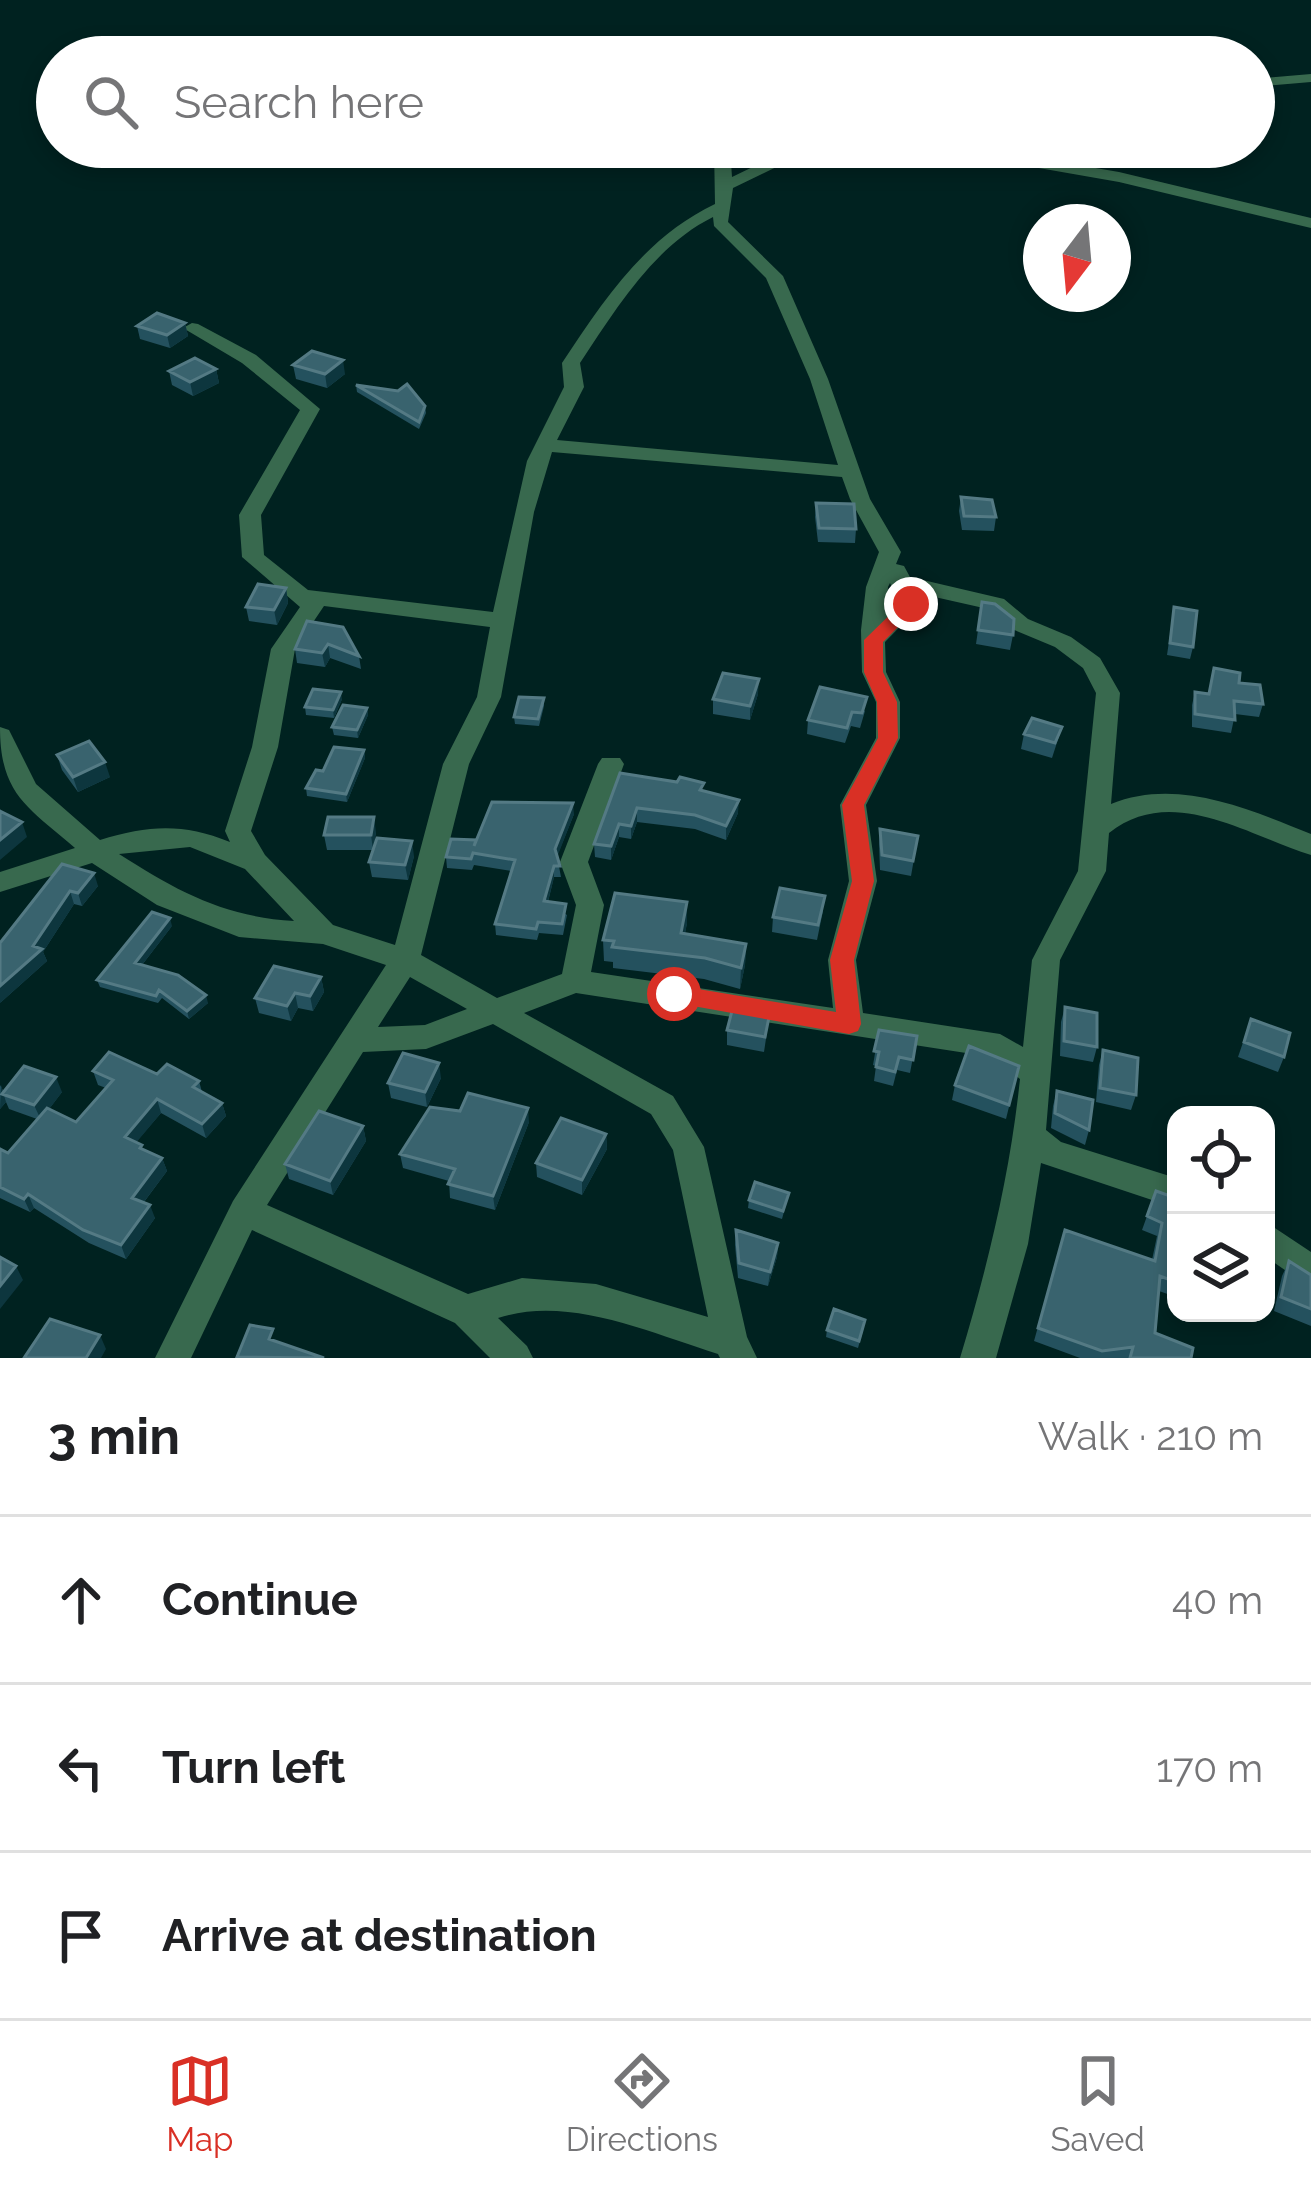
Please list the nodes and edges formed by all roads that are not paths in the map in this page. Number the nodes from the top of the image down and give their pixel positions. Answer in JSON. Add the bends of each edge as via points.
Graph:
{"nodes":[{"id":1,"x":1311,"y":78,"type":"edge"},
{"id":2,"x":1275,"y":81,"type":"edge"},
{"id":3,"x":723,"y":168,"type":"edge"},
{"id":4,"x":770,"y":168,"type":"edge"},
{"id":5,"x":1074,"y":168,"type":"edge"},
{"id":6,"x":724,"y":196,"type":"junction"},
{"id":7,"x":1311,"y":219,"type":"edge"},
{"id":8,"x":192,"y":328,"type":"dead end"},
{"id":9,"x":545,"y":445,"type":"junction"},
{"id":10,"x":850,"y":472,"type":"junction"},
{"id":11,"x":890,"y":552,"type":"junction"},
{"id":12,"x":900,"y":582,"type":"junction"},
{"id":13,"x":307,"y":597,"type":"junction"},
{"id":14,"x":504,"y":621,"type":"junction"},
{"id":15,"x":873,"y":640,"type":"junction"},
{"id":16,"x":0,"y":736,"type":"edge"},
{"id":17,"x":611,"y":764,"type":"dead end"},
{"id":18,"x":1094,"y":830,"type":"junction"},
{"id":19,"x":1311,"y":845,"type":"edge"},
{"id":20,"x":98,"y":853,"type":"junction"},
{"id":21,"x":255,"y":862,"type":"junction"},
{"id":22,"x":0,"y":882,"type":"edge"},
{"id":23,"x":323,"y":933,"type":"junction"},
{"id":24,"x":405,"y":960,"type":"junction"},
{"id":25,"x":575,"y":981,"type":"junction"},
{"id":26,"x":500,"y":1010,"type":"junction"},
{"id":27,"x":849,"y":1024,"type":"junction"},
{"id":28,"x":354,"y":1040,"type":"junction"},
{"id":29,"x":1036,"y":1074,"type":"junction"},
{"id":30,"x":1030,"y":1136,"type":"junction"},
{"id":31,"x":1167,"y":1190,"type":"edge"},
{"id":32,"x":245,"y":1211,"type":"junction"},
{"id":33,"x":1275,"y":1244,"type":"edge"},
{"id":34,"x":1311,"y":1272,"type":"edge"},
{"id":35,"x":467,"y":1311,"type":"junction"},
{"id":36,"x":734,"y":1350,"type":"edge"},
{"id":37,"x":972,"y":1352,"type":"edge"},
{"id":38,"x":173,"y":1358,"type":"edge"},
{"id":39,"x":515,"y":1358,"type":"edge"}],
"edges":[{"from":1,"to":2,"type":"street"},
{"from":3,"to":6,"type":"street"},
{"from":4,"to":6,"type":"street"},
{"from":5,"to":7,"type":"street","via":[[1184,181]]},
{"from":6,"to":9,"type":"street","via":[[636,267],[571,363],[574,387]]},
{"from":6,"to":10,"type":"street","via":[[720,223],[774,276]]},
{"from":8,"to":13,"type":"street","via":[[249,359],[310,409],[250,515],[253,557]]},
{"from":9,"to":10,"type":"street"},
{"from":9,"to":14,"type":"street"},
{"from":10,"to":11,"type":"street"},
{"from":11,"to":12,"type":"street"},
{"from":11,"to":15,"type":"street","via":[[877,586]]},
{"from":12,"to":15,"type":"street","via":[[911,604]]},
{"from":12,"to":18,"type":"street","via":[[996,604],[1092,664],[1108,693]]},
{"from":13,"to":14,"type":"street"},
{"from":13,"to":21,"type":"street","via":[[313,606],[284,649],[238,831]]},
{"from":14,"to":24,"type":"street","via":[[489,697],[456,764]]},
{"from":15,"to":27,"type":"street","via":[[888,738],[853,805],[863,881],[842,960]]},
{"from":16,"to":20,"type":"street","via":[[26,790]]},
{"from":17,"to":25,"type":"street","via":[[574,862],[590,905]]},
{"from":18,"to":19,"type":"street","via":[[1127,806],[1181,803]]},
{"from":18,"to":29,"type":"street","via":[[1092,872],[1046,960]]},
{"from":20,"to":21,"type":"street","via":[[128,841],[192,837]]},
{"from":20,"to":22,"type":"street"},
{"from":20,"to":23,"type":"street","via":[[167,898],[249,929]]},
{"from":21,"to":23,"type":"street"},
{"from":23,"to":24,"type":"street"},
{"from":24,"to":26,"type":"street"},
{"from":24,"to":28,"type":"street"},
{"from":25,"to":26,"type":"street"},
{"from":25,"to":27,"type":"street"},
{"from":26,"to":28,"type":"street","via":[[426,1037]]},
{"from":26,"to":36,"type":"street","via":[[662,1106],[688,1147]]},
{"from":27,"to":29,"type":"street","via":[[1000,1046]]},
{"from":28,"to":32,"type":"street"},
{"from":29,"to":30,"type":"street"},
{"from":30,"to":31,"type":"street","via":[[1051,1154]]},
{"from":30,"to":37,"type":"street","via":[[1011,1244]]},
{"from":32,"to":35,"type":"street"},
{"from":32,"to":38,"type":"street"},
{"from":33,"to":34,"type":"street"},
{"from":35,"to":36,"type":"street","via":[[522,1294],[596,1300]]},
{"from":35,"to":39,"type":"street"}]}
